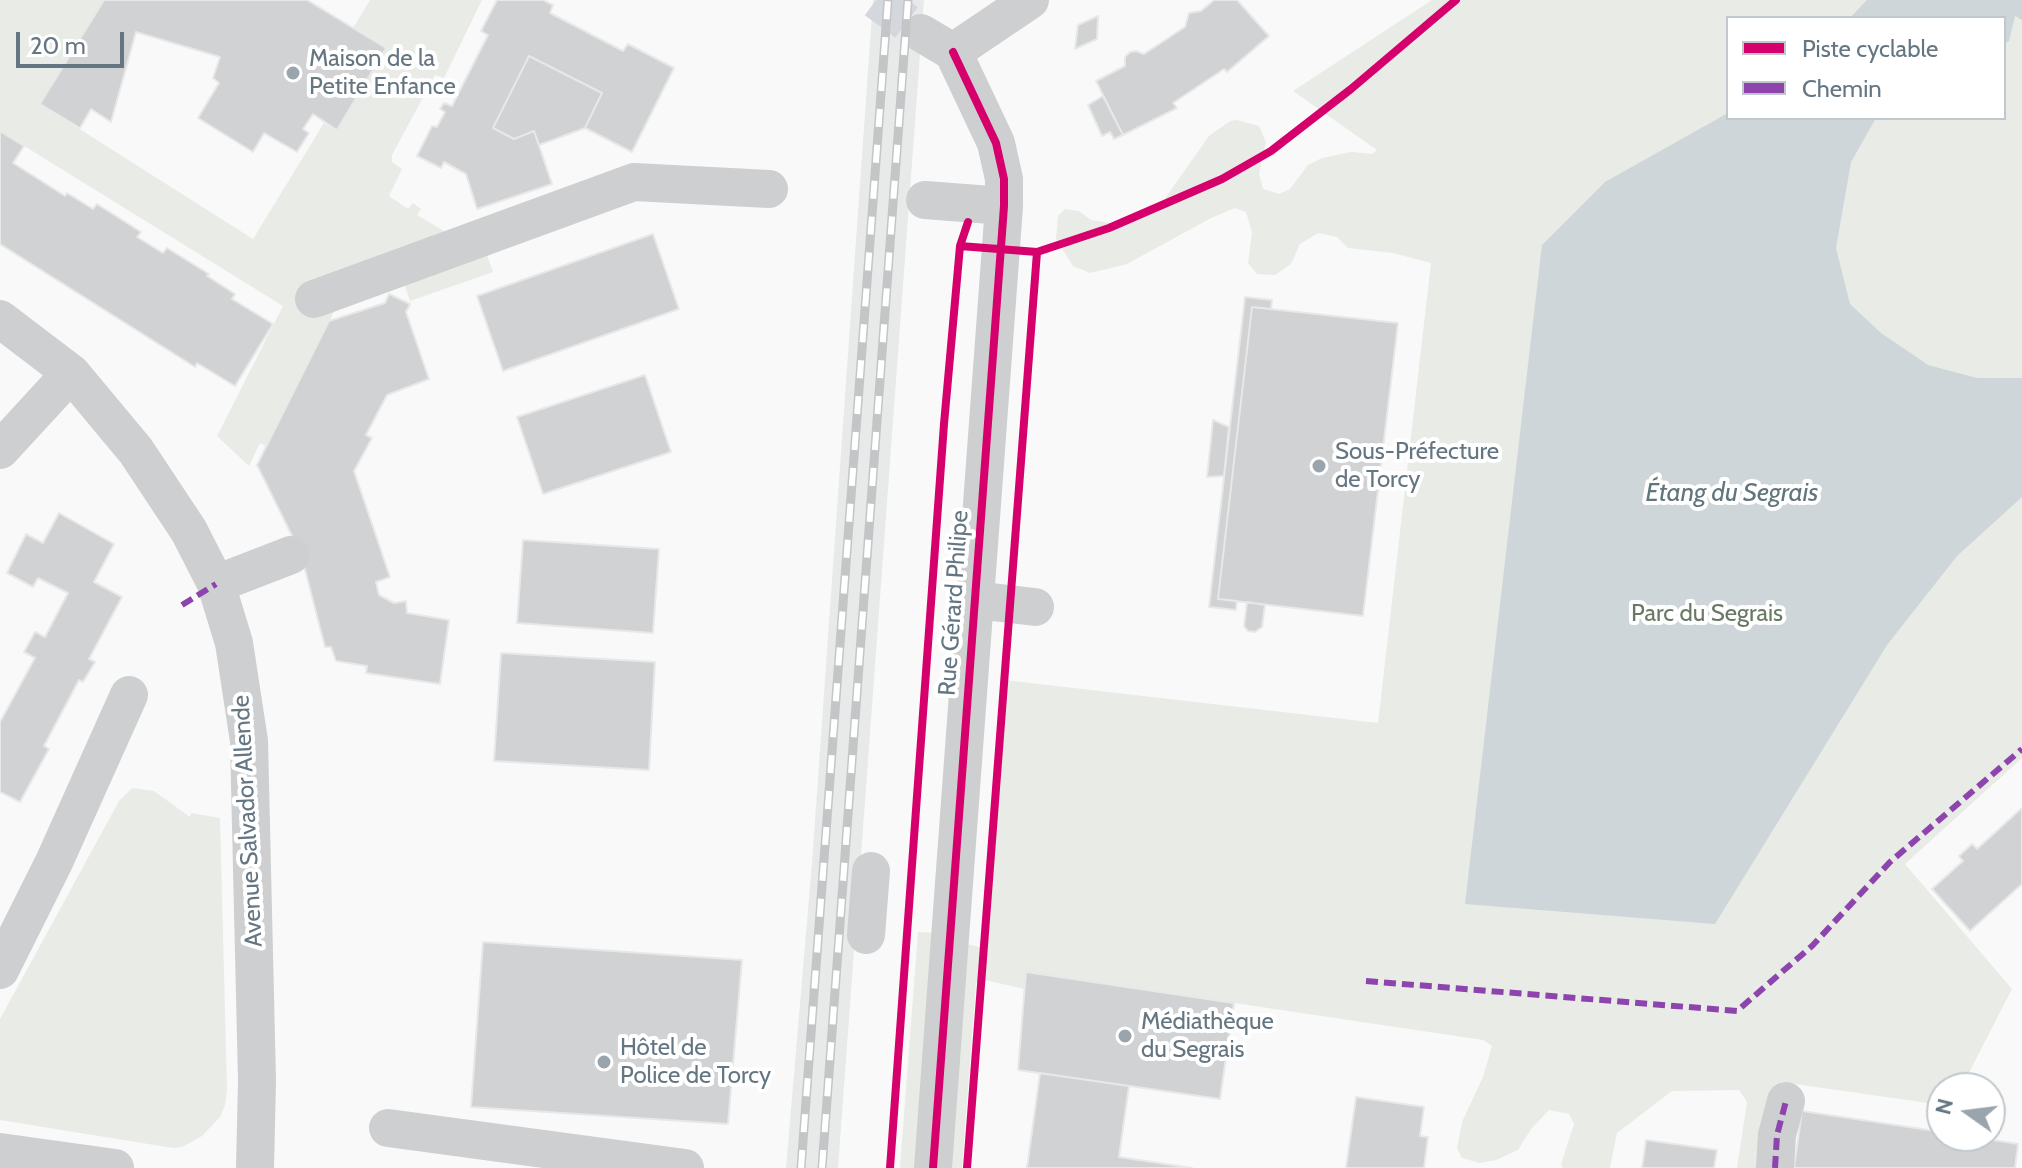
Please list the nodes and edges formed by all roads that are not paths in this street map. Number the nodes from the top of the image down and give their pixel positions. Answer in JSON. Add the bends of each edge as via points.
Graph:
{"nodes":[{"id":1,"x":1030,"y":0,"type":"edge"},
{"id":2,"x":769,"y":189,"type":"dead end"},
{"id":3,"x":925,"y":200,"type":"dead end"},
{"id":4,"x":1004,"y":206,"type":"junction"},
{"id":5,"x":314,"y":299,"type":"dead end"},
{"id":6,"x":0,"y":319,"type":"edge"},
{"id":7,"x":71,"y":373,"type":"junction"},
{"id":8,"x":0,"y":450,"type":"edge"},
{"id":9,"x":291,"y":555,"type":"dead end"},
{"id":10,"x":216,"y":584,"type":"junction"},
{"id":11,"x":975,"y":600,"type":"junction"},
{"id":12,"x":1035,"y":607,"type":"dead end"},
{"id":13,"x":129,"y":695,"type":"dead end"},
{"id":14,"x":871,"y":871,"type":"dead end"},
{"id":15,"x":866,"y":935,"type":"dead end"},
{"id":16,"x":0,"y":970,"type":"edge"},
{"id":17,"x":1786,"y":1101,"type":"dead end"},
{"id":18,"x":388,"y":1128,"type":"dead end"},
{"id":19,"x":0,"y":1152,"type":"edge"},
{"id":20,"x":115,"y":1168,"type":"edge"},
{"id":21,"x":255,"y":1168,"type":"edge"},
{"id":22,"x":685,"y":1168,"type":"edge"},
{"id":23,"x":933,"y":1168,"type":"edge"},
{"id":24,"x":1775,"y":1168,"type":"edge"}],
"edges":[{"from":1,"to":4,"type":"street","name":"Rue Gérard Philipe","via":[[937,42],[996,143]]},
{"from":2,"to":5,"type":"street","via":[[634,182]]},
{"from":3,"to":4,"type":"street"},
{"from":4,"to":11,"type":"street","name":"Rue Gérard Philipe"},
{"from":6,"to":7,"type":"street","name":"Avenue Salvador Allende"},
{"from":7,"to":8,"type":"street"},
{"from":7,"to":10,"type":"street","name":"Avenue Salvador Allende","via":[[136,451],[189,531]]},
{"from":9,"to":10,"type":"street"},
{"from":10,"to":21,"type":"street","name":"Avenue Salvador Allende","via":[[234,643],[249,741],[258,1089]]},
{"from":11,"to":12,"type":"street"},
{"from":11,"to":23,"type":"street","name":"Rue Gérard Philipe"},
{"from":13,"to":16,"type":"street"},
{"from":14,"to":15,"type":"street"},
{"from":17,"to":24,"type":"street"},
{"from":18,"to":22,"type":"street"},
{"from":19,"to":20,"type":"street"}]}
